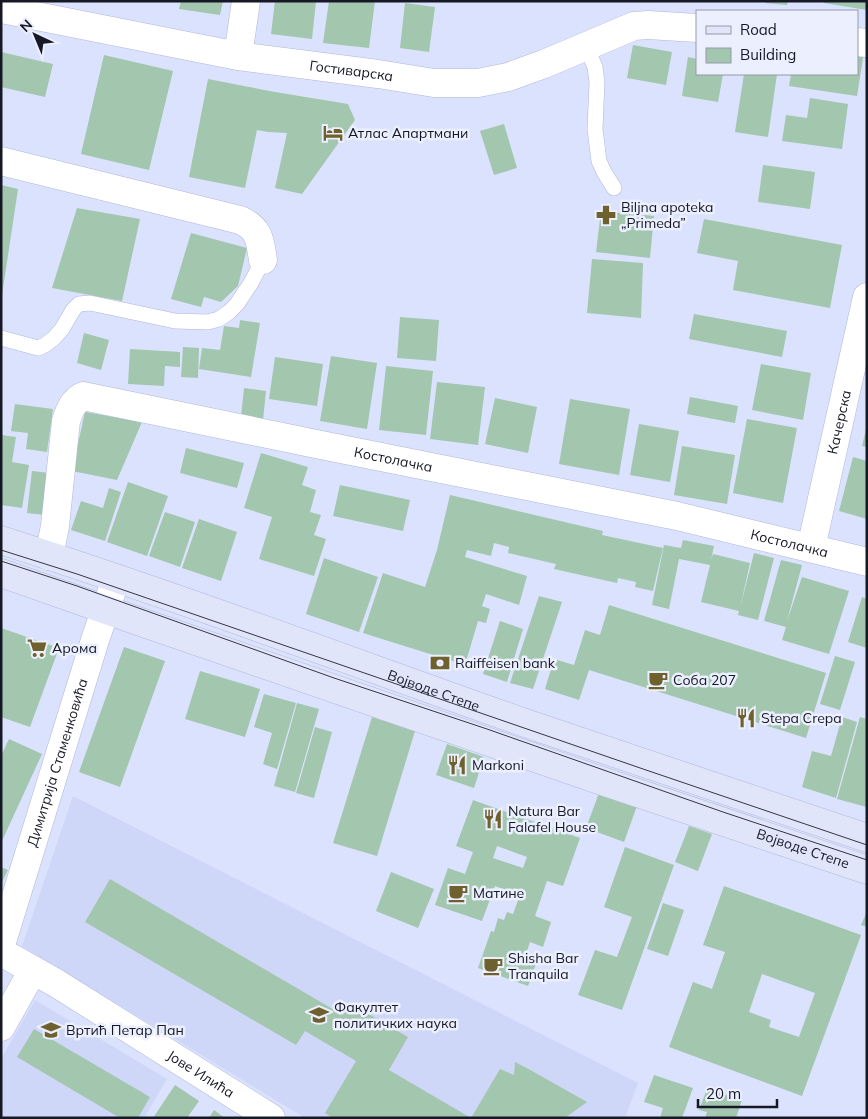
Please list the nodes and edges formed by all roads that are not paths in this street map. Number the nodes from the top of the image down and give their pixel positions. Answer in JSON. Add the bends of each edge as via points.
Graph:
{"nodes":[{"id":1,"x":246,"y":1,"type":"edge"},
{"id":2,"x":1,"y":9,"type":"edge"},
{"id":3,"x":696,"y":28,"type":"edge"},
{"id":4,"x":586,"y":46,"type":"junction"},
{"id":5,"x":238,"y":56,"type":"junction"},
{"id":6,"x":1,"y":161,"type":"edge"},
{"id":7,"x":614,"y":188,"type":"dead end"},
{"id":8,"x":263,"y":260,"type":"joint"},
{"id":9,"x":867,"y":297,"type":"edge"},
{"id":10,"x":1,"y":338,"type":"edge"},
{"id":11,"x":1,"y":540,"type":"edge"},
{"id":12,"x":811,"y":548,"type":"junction"},
{"id":13,"x":49,"y":556,"type":"junction"},
{"id":14,"x":867,"y":562,"type":"edge"},
{"id":15,"x":1,"y":573,"type":"edge"},
{"id":16,"x":116,"y":579,"type":"junction"},
{"id":17,"x":105,"y":610,"type":"junction"},
{"id":18,"x":867,"y":838,"type":"edge"},
{"id":19,"x":867,"y":870,"type":"edge"},
{"id":20,"x":1,"y":945,"type":"edge"},
{"id":21,"x":1,"y":952,"type":"edge"},
{"id":22,"x":33,"y":970,"type":"junction"},
{"id":23,"x":1,"y":1028,"type":"edge"},
{"id":24,"x":271,"y":1118,"type":"edge"}],
"edges":[{"from":1,"to":5,"type":"street"},
{"from":2,"to":5,"type":"street","name":"Гостиварска"},
{"from":3,"to":4,"type":"street","name":"Гостиварска","via":[[640,25]]},
{"from":4,"to":5,"type":"street","name":"Гостиварска","via":[[508,77],[469,83],[434,83]]},
{"from":4,"to":7,"type":"lane","via":[[597,82],[595,129],[599,161]]},
{"from":6,"to":8,"type":"street","via":[[240,220],[258,236]]},
{"from":8,"to":10,"type":"lane","via":[[237,304],[218,319],[208,322],[175,321],[90,303],[79,304],[58,334],[38,348]]},
{"from":9,"to":12,"type":"street","name":"Качерска"},
{"from":11,"to":13,"type":"main road","name":"Војводе Степе"},
{"from":12,"to":13,"type":"street","name":"Костолачка","via":[[677,516],[83,396],[71,407],[66,421]]},
{"from":12,"to":14,"type":"street","name":"Костолачка"},
{"from":13,"to":16,"type":"main road","name":"Војводе Степе"},
{"from":15,"to":17,"type":"main road","name":"Војводе Степе"},
{"from":16,"to":17,"type":"street","name":"Димитрија Стаменковића"},
{"from":16,"to":18,"type":"main road","name":"Војводе Степе"},
{"from":17,"to":19,"type":"main road","name":"Војводе Степе"},
{"from":17,"to":20,"type":"street","name":"Димитрија Стаменковића"},
{"from":21,"to":22,"type":"street","name":"Јове Илића"},
{"from":22,"to":23,"type":"street"},
{"from":22,"to":24,"type":"street","name":"Јове Илића"}]}
